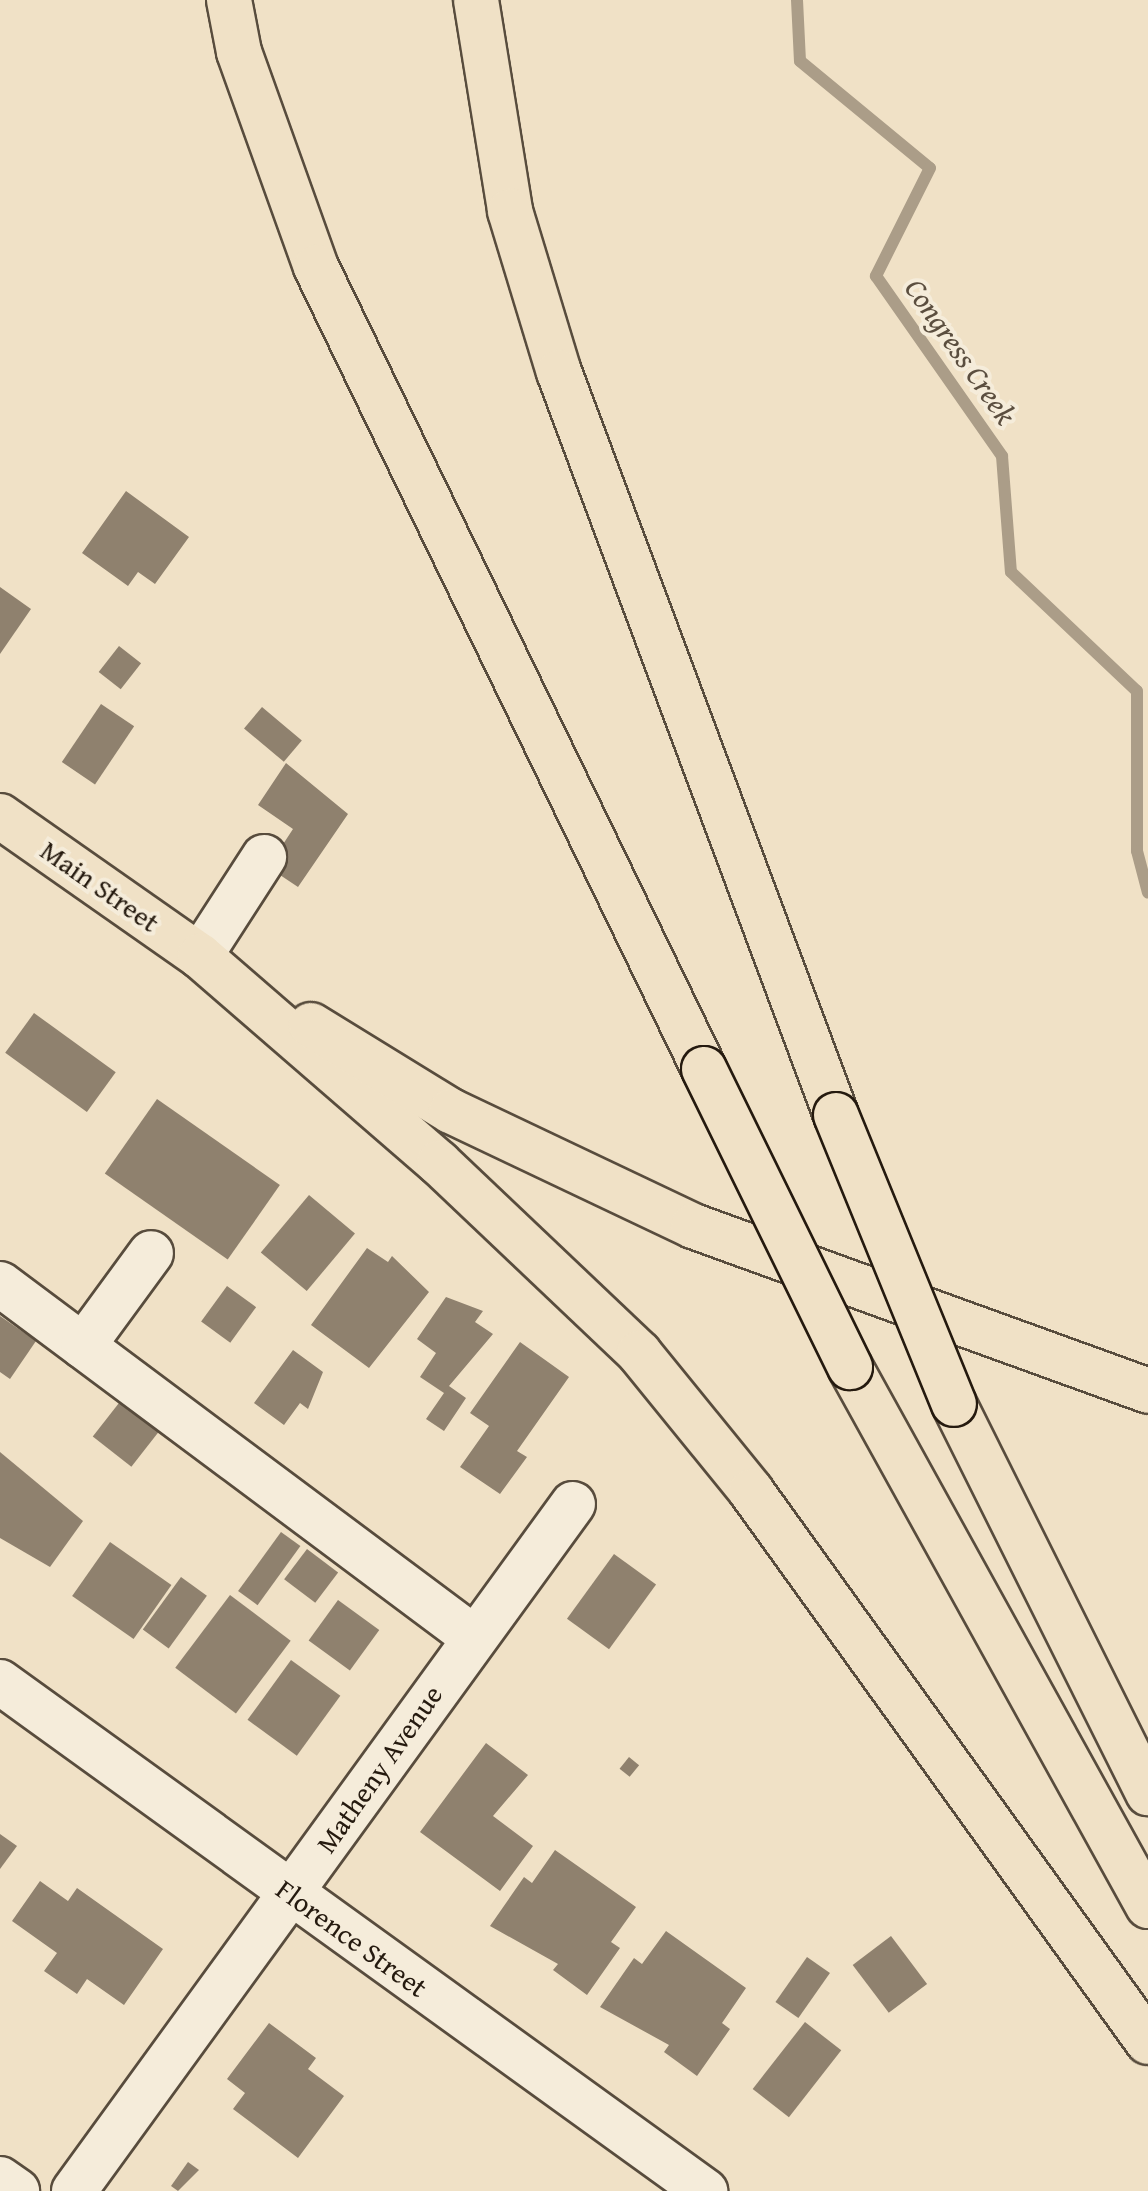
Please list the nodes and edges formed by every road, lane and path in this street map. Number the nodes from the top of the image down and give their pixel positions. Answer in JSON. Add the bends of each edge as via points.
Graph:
{"nodes":[{"id":1,"x":229,"y":0,"type":"edge"},
{"id":2,"x":476,"y":0,"type":"edge"},
{"id":3,"x":0,"y":816,"type":"edge"},
{"id":4,"x":264,"y":857,"type":"dead end"},
{"id":5,"x":200,"y":956,"type":"junction"},
{"id":6,"x":151,"y":1253,"type":"dead end"},
{"id":7,"x":0,"y":1284,"type":"edge"},
{"id":8,"x":83,"y":1346,"type":"junction"},
{"id":9,"x":1148,"y":1391,"type":"edge"},
{"id":10,"x":573,"y":1504,"type":"dead end"},
{"id":11,"x":473,"y":1637,"type":"junction"},
{"id":12,"x":0,"y":1682,"type":"edge"},
{"id":13,"x":1148,"y":1793,"type":"edge"},
{"id":14,"x":291,"y":1894,"type":"junction"},
{"id":15,"x":1148,"y":1906,"type":"edge"},
{"id":16,"x":1148,"y":2042,"type":"edge"},
{"id":17,"x":0,"y":2179,"type":"edge"},
{"id":18,"x":91,"y":2185,"type":"edge"},
{"id":19,"x":17,"y":2191,"type":"edge"},
{"id":20,"x":705,"y":2191,"type":"edge"}],
"edges":[{"from":1,"to":15,"type":"main road","bridge":true,"via":[[239,52],[316,267],[850,1367]]},
{"from":2,"to":13,"type":"main road","bridge":true,"via":[[510,211],[559,372],[836,1115],[954,1404],[1057,1621]]},
{"from":3,"to":5,"type":"main road","name":"Main Street"},
{"from":4,"to":5,"type":"street"},
{"from":5,"to":9,"type":"main road","via":[[451,1111],[568,1169],[693,1226]]},
{"from":5,"to":16,"type":"main road","via":[[439,1163],[639,1353],[751,1491]]},
{"from":6,"to":8,"type":"street"},
{"from":7,"to":8,"type":"street"},
{"from":8,"to":11,"type":"street"},
{"from":10,"to":11,"type":"street","name":"Matheny Avenue"},
{"from":11,"to":14,"type":"street","name":"Matheny Avenue"},
{"from":12,"to":14,"type":"street","name":"Florence Street"},
{"from":14,"to":18,"type":"street","name":"Matheny Avenue"},
{"from":14,"to":20,"type":"street","name":"Florence Street"},
{"from":17,"to":19,"type":"street"}]}
